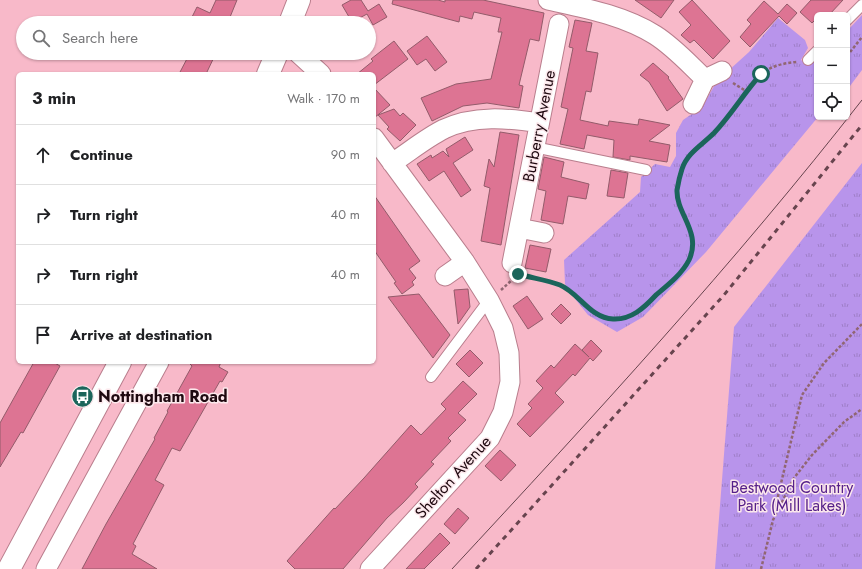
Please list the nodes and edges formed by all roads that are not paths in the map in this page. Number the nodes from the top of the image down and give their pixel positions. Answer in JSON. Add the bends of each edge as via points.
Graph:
{"nodes":[{"id":1,"x":299,"y":0,"type":"edge"},
{"id":2,"x":559,"y":1,"type":"edge"},
{"id":3,"x":862,"y":5,"type":"edge"},
{"id":4,"x":293,"y":16,"type":"edge"},
{"id":5,"x":850,"y":17,"type":"edge"},
{"id":6,"x":559,"y":24,"type":"dead end"},
{"id":7,"x":814,"y":54,"type":"edge"},
{"id":8,"x":274,"y":60,"type":"edge"},
{"id":9,"x":306,"y":60,"type":"edge"},
{"id":10,"x":805,"y":62,"type":"road end"},
{"id":11,"x":269,"y":72,"type":"edge"},
{"id":12,"x":319,"y":72,"type":"edge"},
{"id":13,"x":693,"y":104,"type":"dead end"},
{"id":14,"x":539,"y":123,"type":"junction"},
{"id":15,"x":376,"y":141,"type":"edge"},
{"id":16,"x":534,"y":147,"type":"junction"},
{"id":17,"x":392,"y":163,"type":"junction"},
{"id":18,"x":646,"y":170,"type":"dead end"},
{"id":19,"x":518,"y":228,"type":"junction"},
{"id":20,"x":544,"y":233,"type":"dead end"},
{"id":21,"x":465,"y":262,"type":"junction"},
{"id":22,"x":514,"y":272,"type":"road end"},
{"id":23,"x":444,"y":276,"type":"dead end"},
{"id":24,"x":489,"y":300,"type":"junction"},
{"id":25,"x":119,"y":364,"type":"edge"},
{"id":26,"x":158,"y":364,"type":"edge"},
{"id":27,"x":431,"y":377,"type":"dead end"},
{"id":28,"x":8,"y":569,"type":"edge"},
{"id":29,"x":46,"y":569,"type":"edge"},
{"id":30,"x":370,"y":569,"type":"edge"}],
"edges":[{"from":1,"to":4,"type":"street"},
{"from":2,"to":13,"type":"street","via":[[610,15],[649,32],[713,75]]},
{"from":3,"to":5,"type":"lane"},
{"from":6,"to":14,"type":"street","name":"Burberry Avenue"},
{"from":7,"to":10,"type":"lane"},
{"from":8,"to":11,"type":"street"},
{"from":9,"to":12,"type":"street"},
{"from":14,"to":16,"type":"street","name":"Burberry Avenue"},
{"from":14,"to":17,"type":"street","via":[[513,119],[482,119],[444,129]]},
{"from":15,"to":17,"type":"street","name":"Shelton Avenue"},
{"from":16,"to":18,"type":"lane"},
{"from":16,"to":19,"type":"street","name":"Burberry Avenue"},
{"from":17,"to":21,"type":"street","name":"Shelton Avenue"},
{"from":19,"to":20,"type":"street"},
{"from":19,"to":22,"type":"street","name":"Burberry Avenue"},
{"from":21,"to":23,"type":"street"},
{"from":21,"to":24,"type":"street","name":"Shelton Avenue"},
{"from":24,"to":27,"type":"lane"},
{"from":24,"to":30,"type":"street","name":"Shelton Avenue","via":[[503,328],[510,353],[510,382],[503,412],[490,438]]},
{"from":25,"to":28,"type":"street"},
{"from":26,"to":29,"type":"street"}]}
